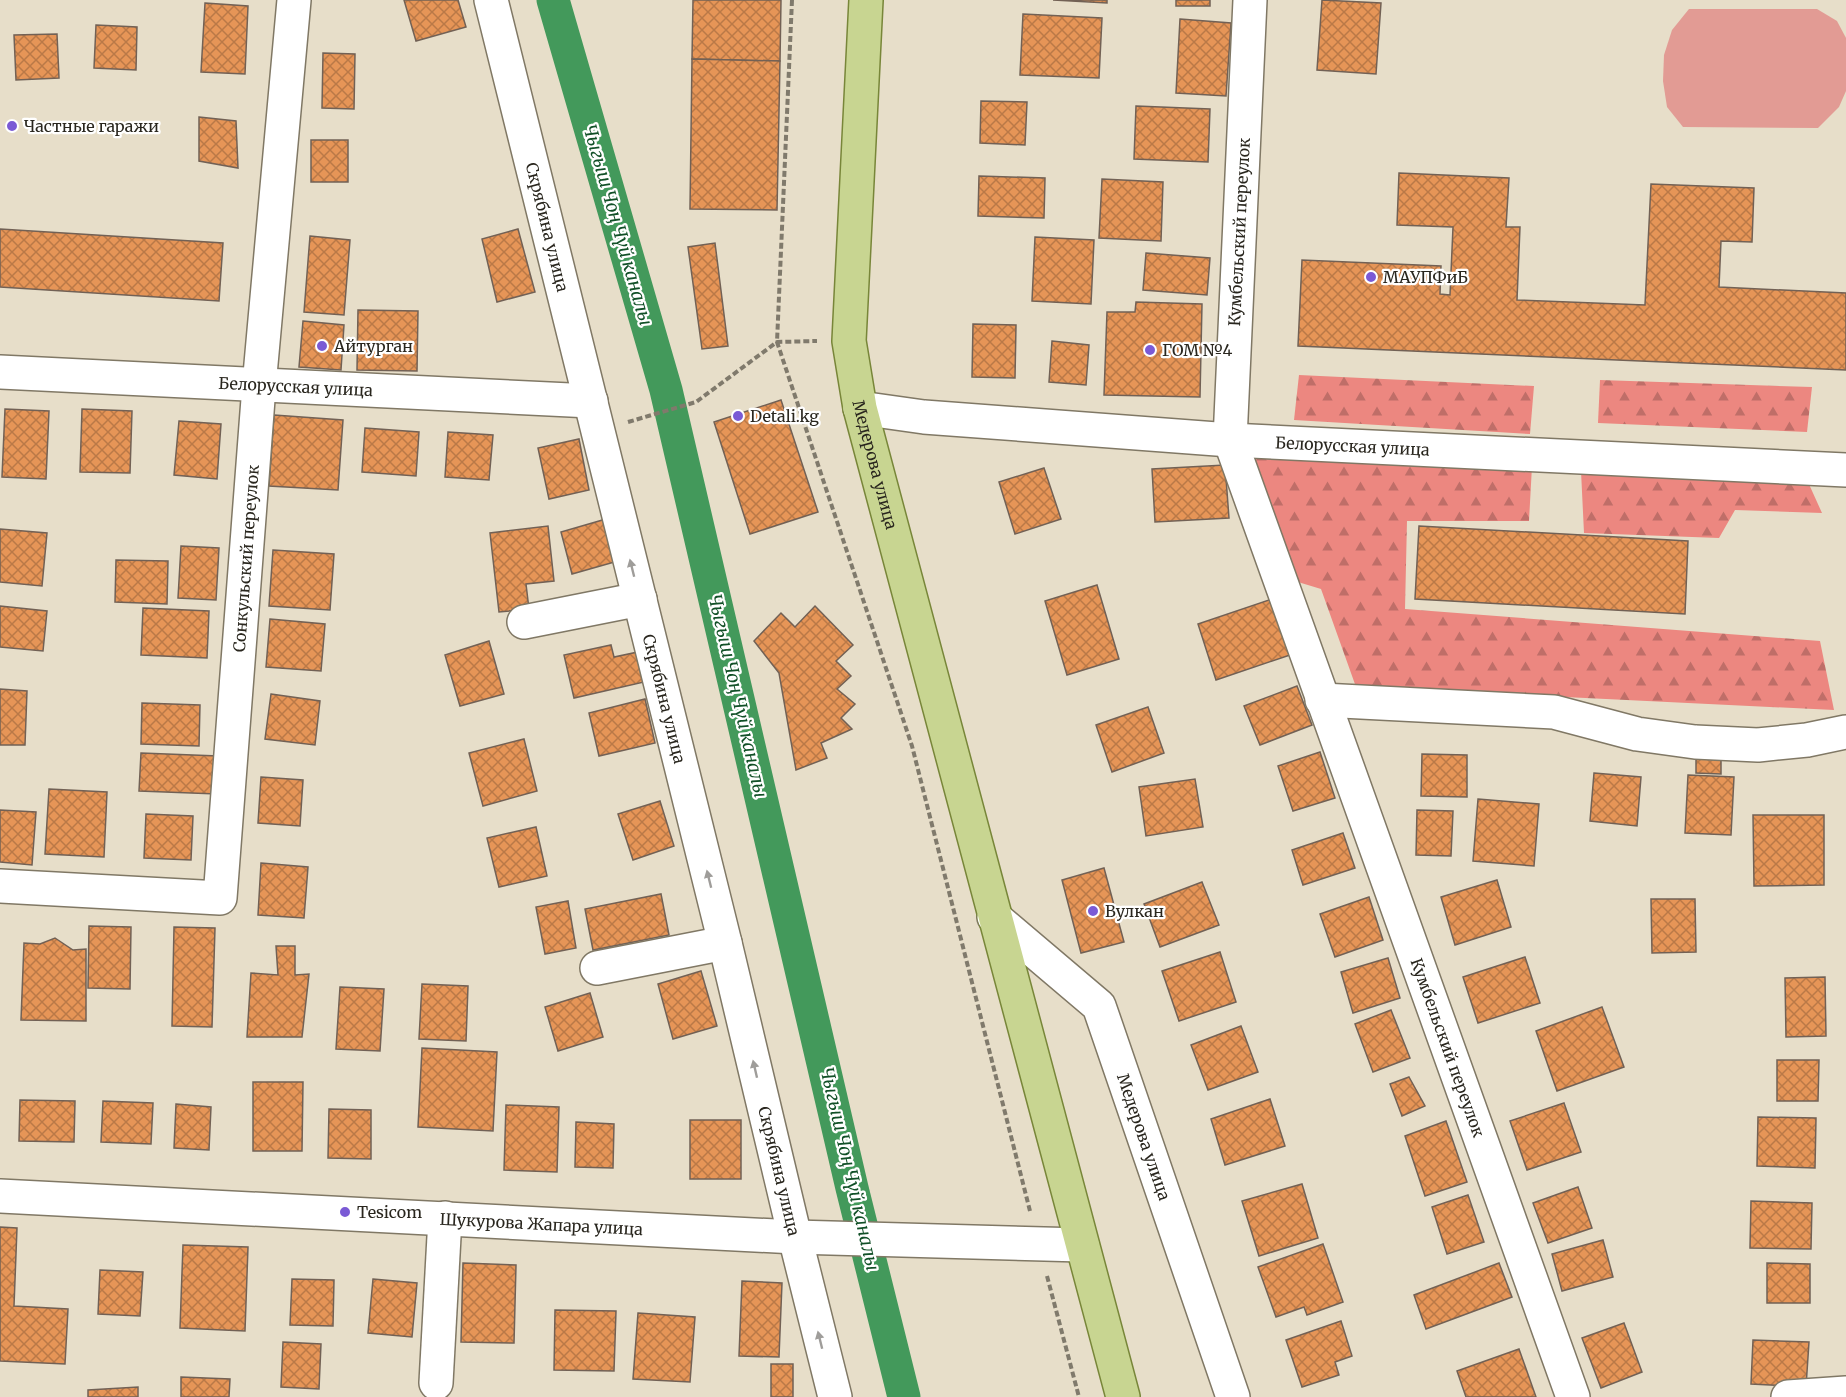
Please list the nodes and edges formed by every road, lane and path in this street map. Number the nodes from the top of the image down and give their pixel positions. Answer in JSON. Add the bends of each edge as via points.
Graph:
{"nodes":[{"id":1,"x":294,"y":0,"type":"edge"},
{"id":2,"x":491,"y":0,"type":"edge"},
{"id":3,"x":792,"y":0,"type":"edge"},
{"id":4,"x":866,"y":0,"type":"edge"},
{"id":5,"x":1250,"y":0,"type":"edge"},
{"id":6,"x":849,"y":341,"type":"junction"},
{"id":7,"x":777,"y":342,"type":"junction"},
{"id":8,"x":0,"y":372,"type":"edge"},
{"id":9,"x":259,"y":386,"type":"junction"},
{"id":10,"x":591,"y":401,"type":"junction"},
{"id":11,"x":860,"y":408,"type":"junction"},
{"id":12,"x":627,"y":422,"type":"dead end"},
{"id":13,"x":1230,"y":440,"type":"junction"},
{"id":14,"x":1846,"y":470,"type":"edge"},
{"id":15,"x":640,"y":599,"type":"junction"},
{"id":16,"x":524,"y":622,"type":"dead end"},
{"id":17,"x":1322,"y":700,"type":"junction"},
{"id":18,"x":1846,"y":732,"type":"edge"},
{"id":19,"x":0,"y":886,"type":"edge"},
{"id":20,"x":994,"y":917,"type":"junction"},
{"id":21,"x":725,"y":943,"type":"junction"},
{"id":22,"x":597,"y":968,"type":"dead end"},
{"id":23,"x":0,"y":1196,"type":"edge"},
{"id":24,"x":446,"y":1218,"type":"junction"},
{"id":25,"x":795,"y":1236,"type":"junction"},
{"id":26,"x":1039,"y":1244,"type":"junction"},
{"id":27,"x":1082,"y":1245,"type":"junction"},
{"id":28,"x":435,"y":1383,"type":"dead end"},
{"id":29,"x":1846,"y":1393,"type":"edge"},
{"id":30,"x":835,"y":1397,"type":"edge"},
{"id":31,"x":1079,"y":1397,"type":"edge"},
{"id":32,"x":1123,"y":1397,"type":"edge"},
{"id":33,"x":1233,"y":1397,"type":"edge"},
{"id":34,"x":1573,"y":1397,"type":"edge"},
{"id":35,"x":1788,"y":1397,"type":"edge"}],
"edges":[{"from":1,"to":9,"type":"street","name":"Сонкульский переулок"},
{"from":2,"to":10,"type":"street","name":"Скрябина улица"},
{"from":3,"to":7,"type":"path"},
{"from":4,"to":6,"type":"main road","name":"Медерова улица"},
{"from":5,"to":13,"type":"street","name":"Кумбельский переулок"},
{"from":6,"to":7,"type":"path"},
{"from":6,"to":11,"type":"main road","name":"Медерова улица"},
{"from":7,"to":12,"type":"path","via":[[696,402]]},
{"from":7,"to":26,"type":"path","via":[[912,746]]},
{"from":8,"to":9,"type":"street","name":"Белорусская улица"},
{"from":9,"to":10,"type":"street","name":"Белорусская улица"},
{"from":9,"to":19,"type":"street","name":"Сонкульский переулок","via":[[220,898]]},
{"from":15,"to":10,"type":"street","name":"Скрябина улица","one_way":true},
{"from":11,"to":13,"type":"street","name":"Белорусская улица","via":[[924,417]]},
{"from":11,"to":20,"type":"main road","name":"Медерова улица"},
{"from":13,"to":14,"type":"street","name":"Белорусская улица"},
{"from":13,"to":17,"type":"street","name":"Кумбельский переулок"},
{"from":15,"to":16,"type":"street"},
{"from":21,"to":15,"type":"street","name":"Скрябина улица","one_way":true},
{"from":17,"to":18,"type":"street","via":[[1554,712],[1637,735],[1695,742],[1758,745]]},
{"from":17,"to":34,"type":"street","name":"Кумбельский переулок"},
{"from":20,"to":27,"type":"main road","name":"Медерова улица"},
{"from":20,"to":33,"type":"street","name":"Медерова улица","via":[[1099,1006]]},
{"from":21,"to":22,"type":"street"},
{"from":25,"to":21,"type":"street","name":"Скрябина улица","one_way":true},
{"from":23,"to":24,"type":"street","name":"Шукурова Жапара улица"},
{"from":24,"to":25,"type":"street","name":"Шукурова Жапара улица"},
{"from":24,"to":28,"type":"street"},
{"from":25,"to":26,"type":"street","name":"Шукурова Жапара улица"},
{"from":30,"to":25,"type":"street","name":"Скрябина улица","one_way":true},
{"from":26,"to":27,"type":"street","name":"Шукурова Жапара улица"},
{"from":26,"to":31,"type":"path"},
{"from":27,"to":32,"type":"main road","name":"Медерова улица"},
{"from":29,"to":35,"type":"street"}]}
